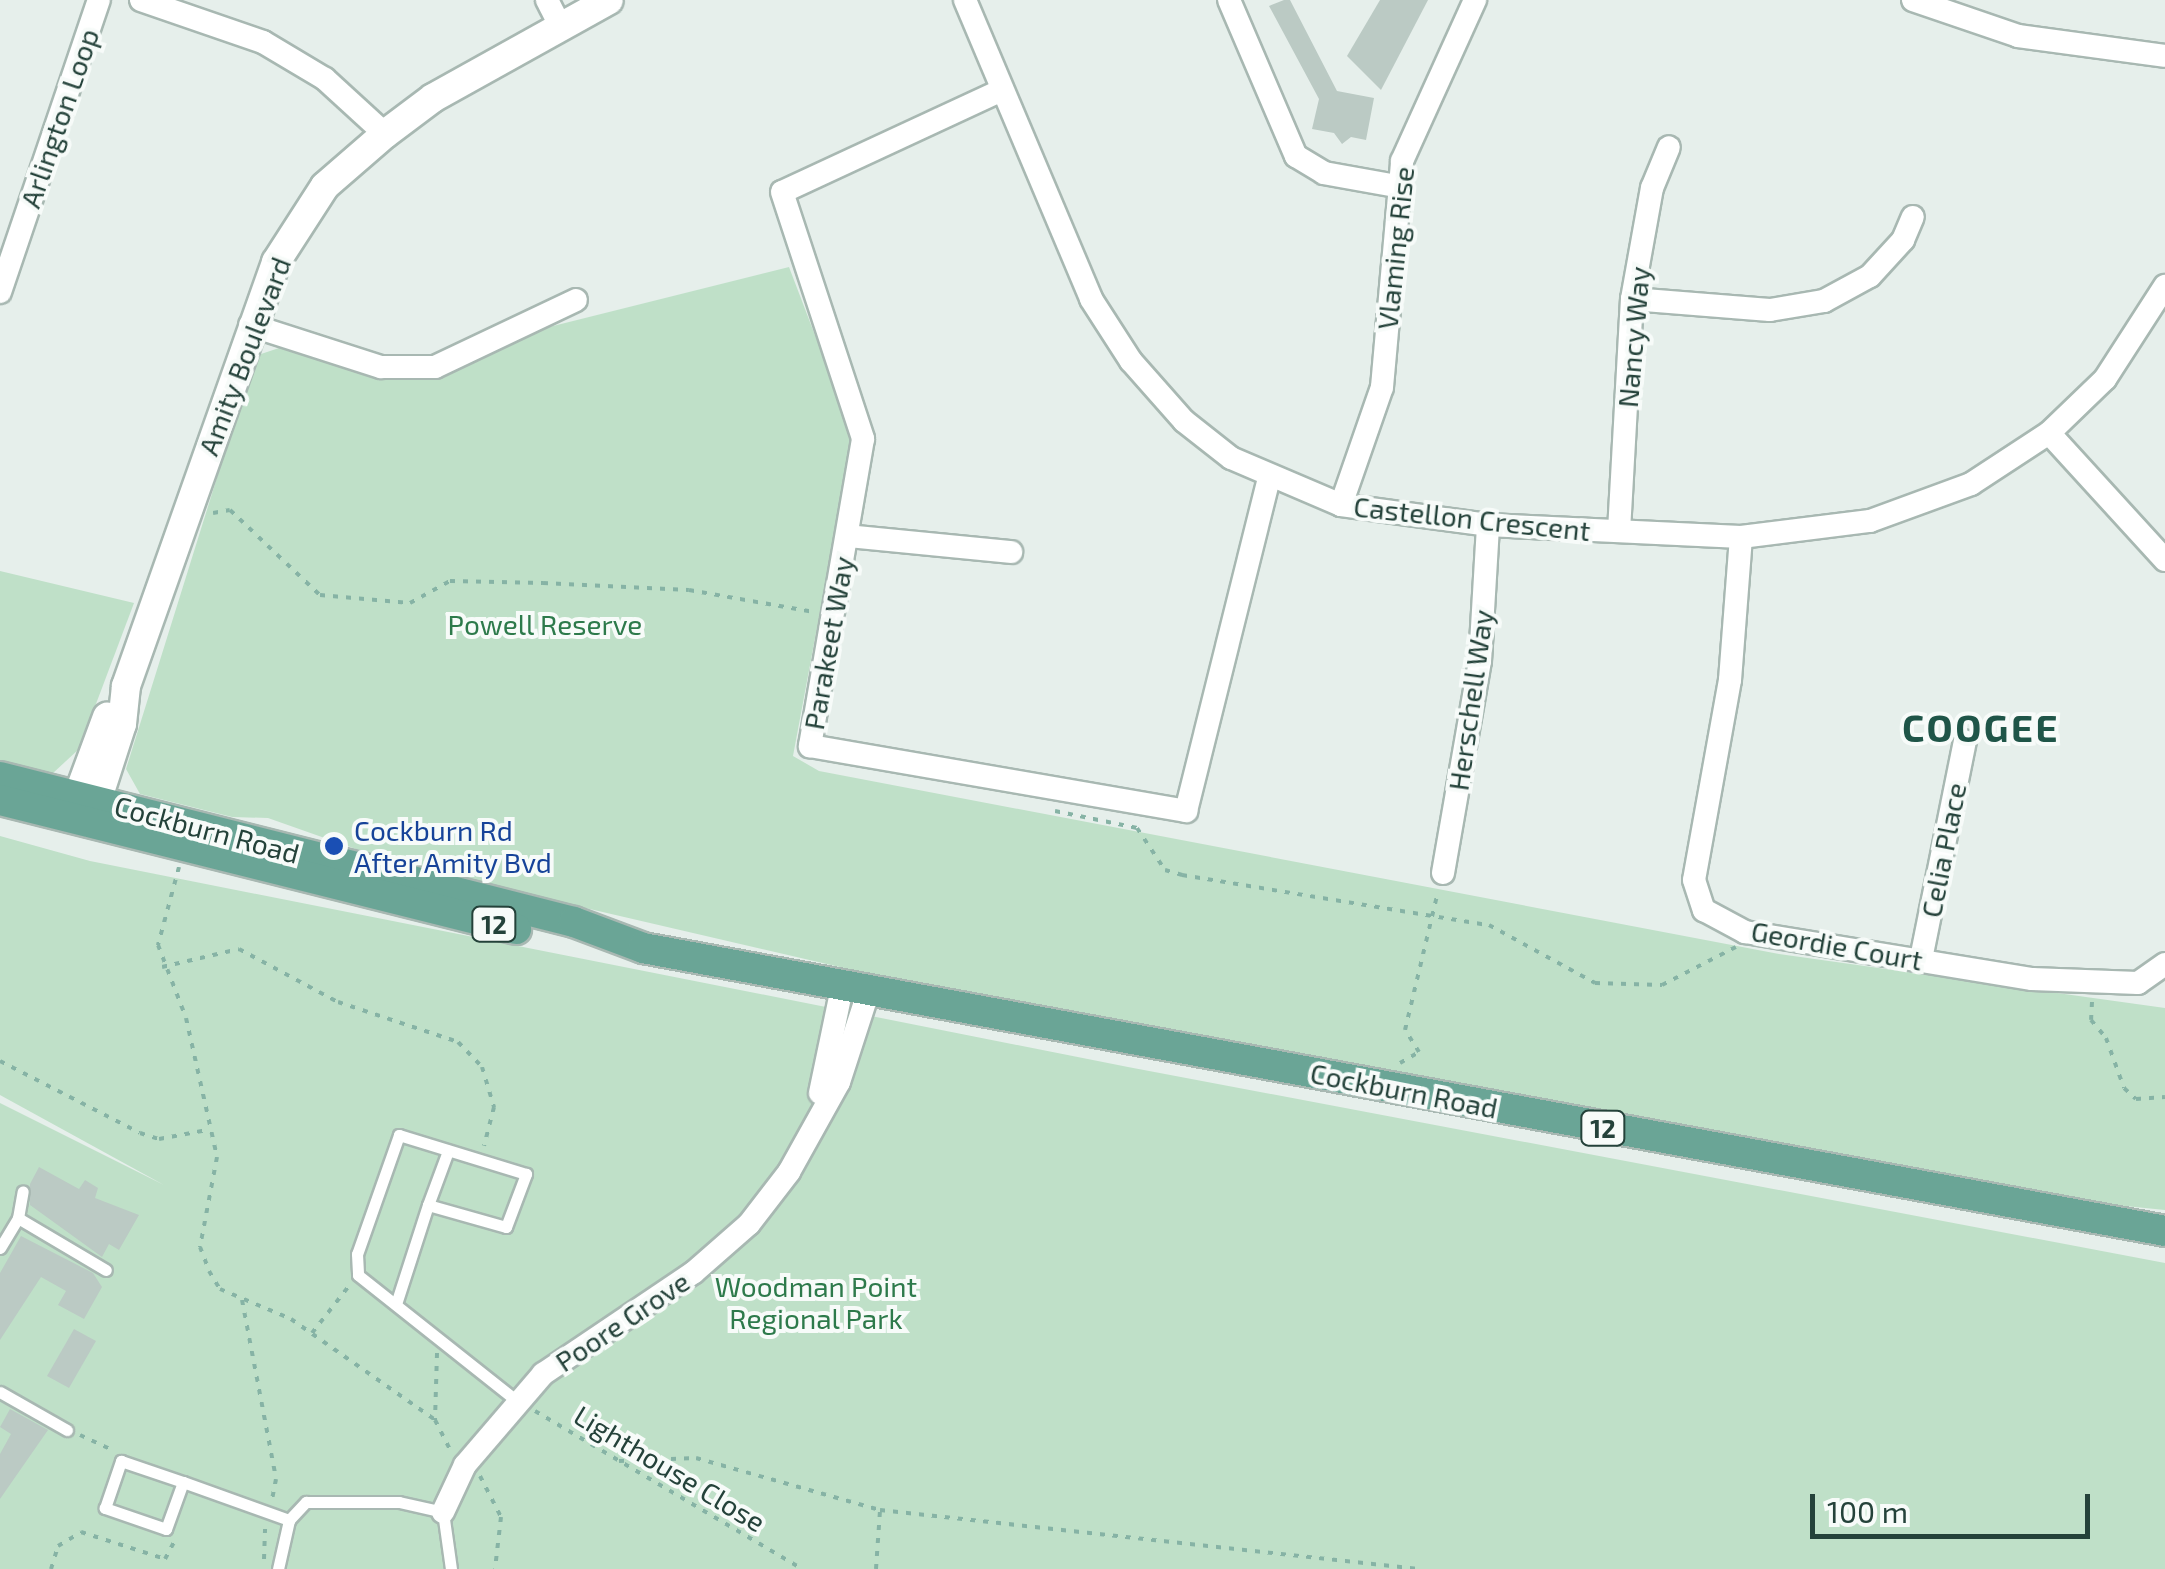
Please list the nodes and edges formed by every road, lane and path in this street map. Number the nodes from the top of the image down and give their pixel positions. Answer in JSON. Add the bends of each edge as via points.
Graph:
{"nodes":[{"id":1,"x":99,"y":0,"type":"edge"},
{"id":2,"x":141,"y":0,"type":"edge"},
{"id":3,"x":547,"y":0,"type":"edge"},
{"id":4,"x":609,"y":0,"type":"edge"},
{"id":5,"x":966,"y":0,"type":"edge"},
{"id":6,"x":1229,"y":0,"type":"edge"},
{"id":7,"x":1475,"y":0,"type":"edge"},
{"id":8,"x":1913,"y":0,"type":"edge"},
{"id":9,"x":561,"y":27,"type":"junction"},
{"id":10,"x":2165,"y":56,"type":"edge"},
{"id":11,"x":1002,"y":90,"type":"junction"},
{"id":12,"x":384,"y":134,"type":"junction"},
{"id":13,"x":1669,"y":147,"type":"dead end"},
{"id":14,"x":1396,"y":186,"type":"junction"},
{"id":15,"x":1913,"y":217,"type":"dead end"},
{"id":16,"x":2165,"y":286,"type":"edge"},
{"id":17,"x":0,"y":292,"type":"edge"},
{"id":18,"x":1632,"y":299,"type":"junction"},
{"id":19,"x":576,"y":300,"type":"dead end"},
{"id":20,"x":250,"y":325,"type":"junction"},
{"id":21,"x":2049,"y":434,"type":"junction"},
{"id":22,"x":1268,"y":478,"type":"junction"},
{"id":23,"x":1341,"y":505,"type":"junction"},
{"id":24,"x":1488,"y":526,"type":"junction"},
{"id":25,"x":1620,"y":532,"type":"junction"},
{"id":26,"x":847,"y":536,"type":"junction"},
{"id":27,"x":1741,"y":537,"type":"junction"},
{"id":28,"x":1011,"y":552,"type":"dead end"},
{"id":29,"x":2165,"y":560,"type":"edge"},
{"id":30,"x":1966,"y":741,"type":"dead end"},
{"id":31,"x":0,"y":777,"type":"edge"},
{"id":32,"x":0,"y":800,"type":"edge"},
{"id":33,"x":84,"y":809,"type":"junction"},
{"id":34,"x":162,"y":862,"type":"dead end"},
{"id":35,"x":1443,"y":873,"type":"dead end"},
{"id":36,"x":1432,"y":914,"type":"dead end"},
{"id":37,"x":1921,"y":959,"type":"junction"},
{"id":38,"x":2165,"y":964,"type":"edge"},
{"id":39,"x":162,"y":967,"type":"junction"},
{"id":40,"x":2093,"y":985,"type":"junction"},
{"id":41,"x":855,"y":991,"type":"junction"},
{"id":42,"x":0,"y":1061,"type":"edge"},
{"id":43,"x":1383,"y":1062,"type":"dead end"},
{"id":44,"x":2165,"y":1097,"type":"edge"},
{"id":45,"x":207,"y":1130,"type":"junction"},
{"id":46,"x":448,"y":1151,"type":"junction"},
{"id":47,"x":479,"y":1160,"type":"junction"},
{"id":48,"x":23,"y":1190,"type":"dead end"},
{"id":49,"x":428,"y":1205,"type":"junction"},
{"id":50,"x":18,"y":1218,"type":"junction"},
{"id":51,"x":2165,"y":1231,"type":"edge"},
{"id":52,"x":0,"y":1248,"type":"edge"},
{"id":53,"x":106,"y":1270,"type":"dead end"},
{"id":54,"x":358,"y":1274,"type":"junction"},
{"id":55,"x":242,"y":1300,"type":"junction"},
{"id":56,"x":396,"y":1304,"type":"junction"},
{"id":57,"x":312,"y":1333,"type":"junction"},
{"id":58,"x":437,"y":1338,"type":"junction"},
{"id":59,"x":2,"y":1398,"type":"edge"},
{"id":60,"x":518,"y":1401,"type":"junction"},
{"id":61,"x":435,"y":1420,"type":"junction"},
{"id":62,"x":66,"y":1430,"type":"joint"},
{"id":63,"x":620,"y":1461,"type":"junction"},
{"id":64,"x":121,"y":1462,"type":"junction"},
{"id":65,"x":465,"y":1464,"type":"junction"},
{"id":66,"x":183,"y":1482,"type":"junction"},
{"id":67,"x":880,"y":1510,"type":"junction"},
{"id":68,"x":442,"y":1512,"type":"junction"},
{"id":69,"x":268,"y":1514,"type":"junction"},
{"id":70,"x":289,"y":1520,"type":"junction"},
{"id":71,"x":263,"y":1569,"type":"edge"},
{"id":72,"x":278,"y":1569,"type":"edge"},
{"id":73,"x":451,"y":1569,"type":"edge"},
{"id":74,"x":495,"y":1569,"type":"edge"},
{"id":75,"x":802,"y":1569,"type":"edge"},
{"id":76,"x":876,"y":1569,"type":"edge"},
{"id":77,"x":1420,"y":1569,"type":"edge"}],
"edges":[{"from":1,"to":17,"type":"street","name":"Arlington Loop"},
{"from":2,"to":12,"type":"street","via":[[263,42],[325,79]]},
{"from":3,"to":9,"type":"street"},
{"from":4,"to":9,"type":"street","name":"Amity Boulevard"},
{"from":5,"to":11,"type":"street","name":"Castellon Crescent"},
{"from":6,"to":14,"type":"street","via":[[1296,156],[1324,172]]},
{"from":7,"to":14,"type":"street","name":"Vlaming Rise"},
{"from":8,"to":10,"type":"street","via":[[2018,36]]},
{"from":9,"to":12,"type":"street","name":"Amity Boulevard","via":[[433,98]]},
{"from":11,"to":22,"type":"street","name":"Castellon Crescent","via":[[1110,333],[1184,421]]},
{"from":11,"to":26,"type":"street","name":"Parakeet Way","via":[[782,192],[864,439]]},
{"from":12,"to":20,"type":"street","name":"Amity Boulevard","via":[[324,186],[276,262]]},
{"from":13,"to":18,"type":"street","name":"Nancy Way","via":[[1652,188]]},
{"from":14,"to":23,"type":"street","name":"Vlaming Rise","via":[[1382,387]]},
{"from":15,"to":18,"type":"street","via":[[1903,240],[1870,276],[1824,300],[1770,310]]},
{"from":16,"to":21,"type":"street","name":"Castellon Crescent","via":[[2105,379]]},
{"from":18,"to":25,"type":"street","name":"Nancy Way"},
{"from":19,"to":20,"type":"street","via":[[435,367],[381,367]]},
{"from":20,"to":33,"type":"street","name":"Amity Boulevard","via":[[126,686],[103,724]]},
{"from":21,"to":27,"type":"street","name":"Castellon Crescent","via":[[1970,484],[1887,516],[1831,531]]},
{"from":21,"to":29,"type":"street"},
{"from":22,"to":23,"type":"street","name":"Castellon Crescent"},
{"from":22,"to":26,"type":"street","name":"Parakeet Way","via":[[1186,811],[810,746]]},
{"from":23,"to":24,"type":"street","name":"Castellon Crescent"},
{"from":24,"to":25,"type":"street","name":"Castellon Crescent"},
{"from":24,"to":35,"type":"street","name":"Herschell Way","via":[[1480,661]]},
{"from":25,"to":27,"type":"street","name":"Castellon Crescent"},
{"from":26,"to":28,"type":"street"},
{"from":27,"to":37,"type":"street","name":"Geordie Court","via":[[1730,680],[1694,880],[1704,910],[1745,932]]},
{"from":30,"to":37,"type":"street","name":"Celia Place"},
{"from":31,"to":33,"type":"main road","name":"Cockburn Road","number":"12"},
{"from":32,"to":33,"type":"main road","name":"Cockburn Road","number":"12"},
{"from":33,"to":41,"type":"main road","name":"Cockburn Road","number":"12","via":[[614,952],[643,948]]},
{"from":34,"to":39,"type":"path","via":[[180,866],[158,945]]},
{"from":36,"to":43,"type":"path","via":[[1405,1030],[1420,1052],[1397,1065]]},
{"from":37,"to":40,"type":"street","name":"Geordie Court"},
{"from":38,"to":40,"type":"street","name":"Geordie Court","via":[[2138,982]]},
{"from":39,"to":45,"type":"path","via":[[186,1018]]},
{"from":39,"to":47,"type":"path","via":[[238,949],[338,1002],[458,1042],[482,1067],[494,1108]]},
{"from":40,"to":44,"type":"path","via":[[2090,1020],[2106,1038],[2124,1088],[2136,1099]]},
{"from":41,"to":51,"type":"main road","name":"Cockburn Road","number":"12"},
{"from":41,"to":60,"type":"street","name":"Poore Grove","via":[[808,1135],[749,1224],[693,1273],[557,1363]]},
{"from":42,"to":45,"type":"path","via":[[140,1133],[177,1138]]},
{"from":45,"to":55,"type":"path","via":[[217,1158],[216,1186],[200,1247],[220,1289]]},
{"from":46,"to":47,"type":"lane"},
{"from":46,"to":49,"type":"lane"},
{"from":46,"to":54,"type":"lane","via":[[399,1135],[356,1254]]},
{"from":47,"to":49,"type":"lane","via":[[526,1174],[506,1228]]},
{"from":48,"to":50,"type":"lane"},
{"from":49,"to":56,"type":"lane"},
{"from":50,"to":52,"type":"lane"},
{"from":50,"to":53,"type":"lane"},
{"from":54,"to":56,"type":"lane"},
{"from":54,"to":57,"type":"path"},
{"from":55,"to":57,"type":"path"},
{"from":55,"to":69,"type":"path","via":[[276,1479]]},
{"from":56,"to":58,"type":"lane"},
{"from":57,"to":61,"type":"path"},
{"from":58,"to":60,"type":"lane"},
{"from":58,"to":61,"type":"path"},
{"from":59,"to":62,"type":"lane"},
{"from":60,"to":63,"type":"path","name":"Lighthouse Close"},
{"from":60,"to":65,"type":"street","name":"Poore Grove"},
{"from":61,"to":65,"type":"path"},
{"from":62,"to":64,"type":"path","via":[[112,1450]]},
{"from":63,"to":67,"type":"path","via":[[696,1458]]},
{"from":63,"to":75,"type":"path","name":"Lighthouse Close"},
{"from":64,"to":66,"type":"lane"},
{"from":64,"to":66,"type":"lane","via":[[105,1508],[166,1529]]},
{"from":65,"to":68,"type":"street","name":"Poore Grove"},
{"from":65,"to":74,"type":"path","via":[[496,1497],[501,1517]]},
{"from":66,"to":69,"type":"lane"},
{"from":67,"to":76,"type":"path"},
{"from":67,"to":77,"type":"path"},
{"from":68,"to":70,"type":"lane","via":[[399,1502],[306,1502]]},
{"from":68,"to":73,"type":"lane"},
{"from":69,"to":70,"type":"lane"},
{"from":69,"to":71,"type":"path"},
{"from":70,"to":72,"type":"lane"}]}
